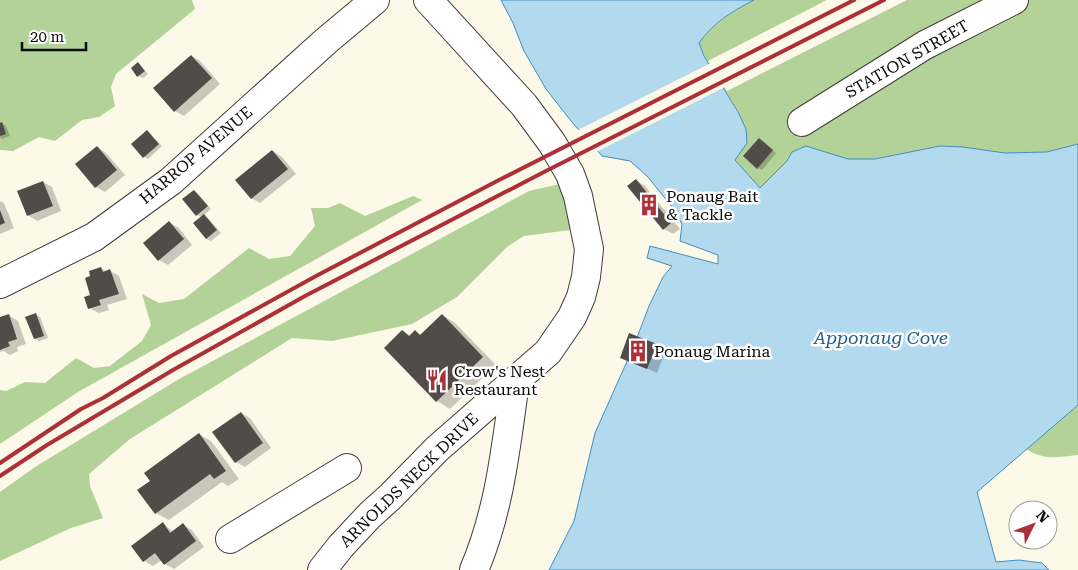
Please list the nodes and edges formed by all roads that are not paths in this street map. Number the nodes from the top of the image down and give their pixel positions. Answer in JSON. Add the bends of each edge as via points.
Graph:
{"nodes":[{"id":1,"x":375,"y":0,"type":"edge"},
{"id":2,"x":428,"y":0,"type":"edge"},
{"id":3,"x":1014,"y":0,"type":"edge"},
{"id":4,"x":802,"y":122,"type":"dead end"},
{"id":5,"x":0,"y":284,"type":"edge"},
{"id":6,"x":515,"y":382,"type":"junction"},
{"id":7,"x":347,"y":468,"type":"dead end"},
{"id":8,"x":230,"y":539,"type":"dead end"},
{"id":9,"x":322,"y":570,"type":"edge"},
{"id":10,"x":474,"y":570,"type":"edge"}],
"edges":[{"from":1,"to":5,"type":"street","name":"HARROP AVENUE","via":[[171,181],[94,237]]},
{"from":2,"to":6,"type":"street","name":"ARNOLDS NECK DRIVE","via":[[534,118],[552,143],[570,174],[584,221],[589,249],[582,297],[548,352]]},
{"from":3,"to":4,"type":"street","name":"STATION STREET","via":[[925,45]]},
{"from":6,"to":9,"type":"street","name":"ARNOLDS NECK DRIVE","via":[[437,449],[370,514]]},
{"from":6,"to":10,"type":"street","via":[[499,491],[485,545]]},
{"from":7,"to":8,"type":"street"}]}
